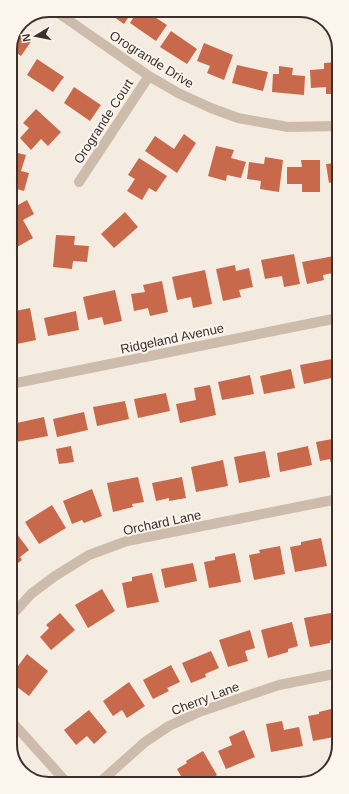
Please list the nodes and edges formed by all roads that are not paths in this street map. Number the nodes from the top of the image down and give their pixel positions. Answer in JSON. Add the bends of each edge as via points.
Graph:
{"nodes":[{"id":1,"x":64,"y":17,"type":"edge"},
{"id":2,"x":149,"y":76,"type":"junction"},
{"id":3,"x":332,"y":126,"type":"edge"},
{"id":4,"x":79,"y":182,"type":"dead end"},
{"id":5,"x":332,"y":319,"type":"edge"},
{"id":6,"x":17,"y":383,"type":"edge"},
{"id":7,"x":332,"y":500,"type":"edge"},
{"id":8,"x":17,"y":609,"type":"edge"},
{"id":9,"x":332,"y":674,"type":"edge"},
{"id":10,"x":17,"y":728,"type":"edge"},
{"id":11,"x":62,"y":777,"type":"edge"},
{"id":12,"x":107,"y":777,"type":"edge"}],
"edges":[{"from":1,"to":2,"type":"street","name":"Orogrande Drive"},
{"from":2,"to":3,"type":"street","name":"Orogrande Drive","via":[[178,93],[238,118],[288,127]]},
{"from":2,"to":4,"type":"street","name":"Orogrande Court"},
{"from":5,"to":6,"type":"street","name":"Ridgeland Avenue"},
{"from":7,"to":8,"type":"street","name":"Orchard Lane","via":[[127,541],[89,555],[54,576],[30,594]]},
{"from":9,"to":12,"type":"street","name":"Cherry Lane","via":[[279,685],[199,712],[169,726],[145,742]]},
{"from":10,"to":11,"type":"street"}]}
